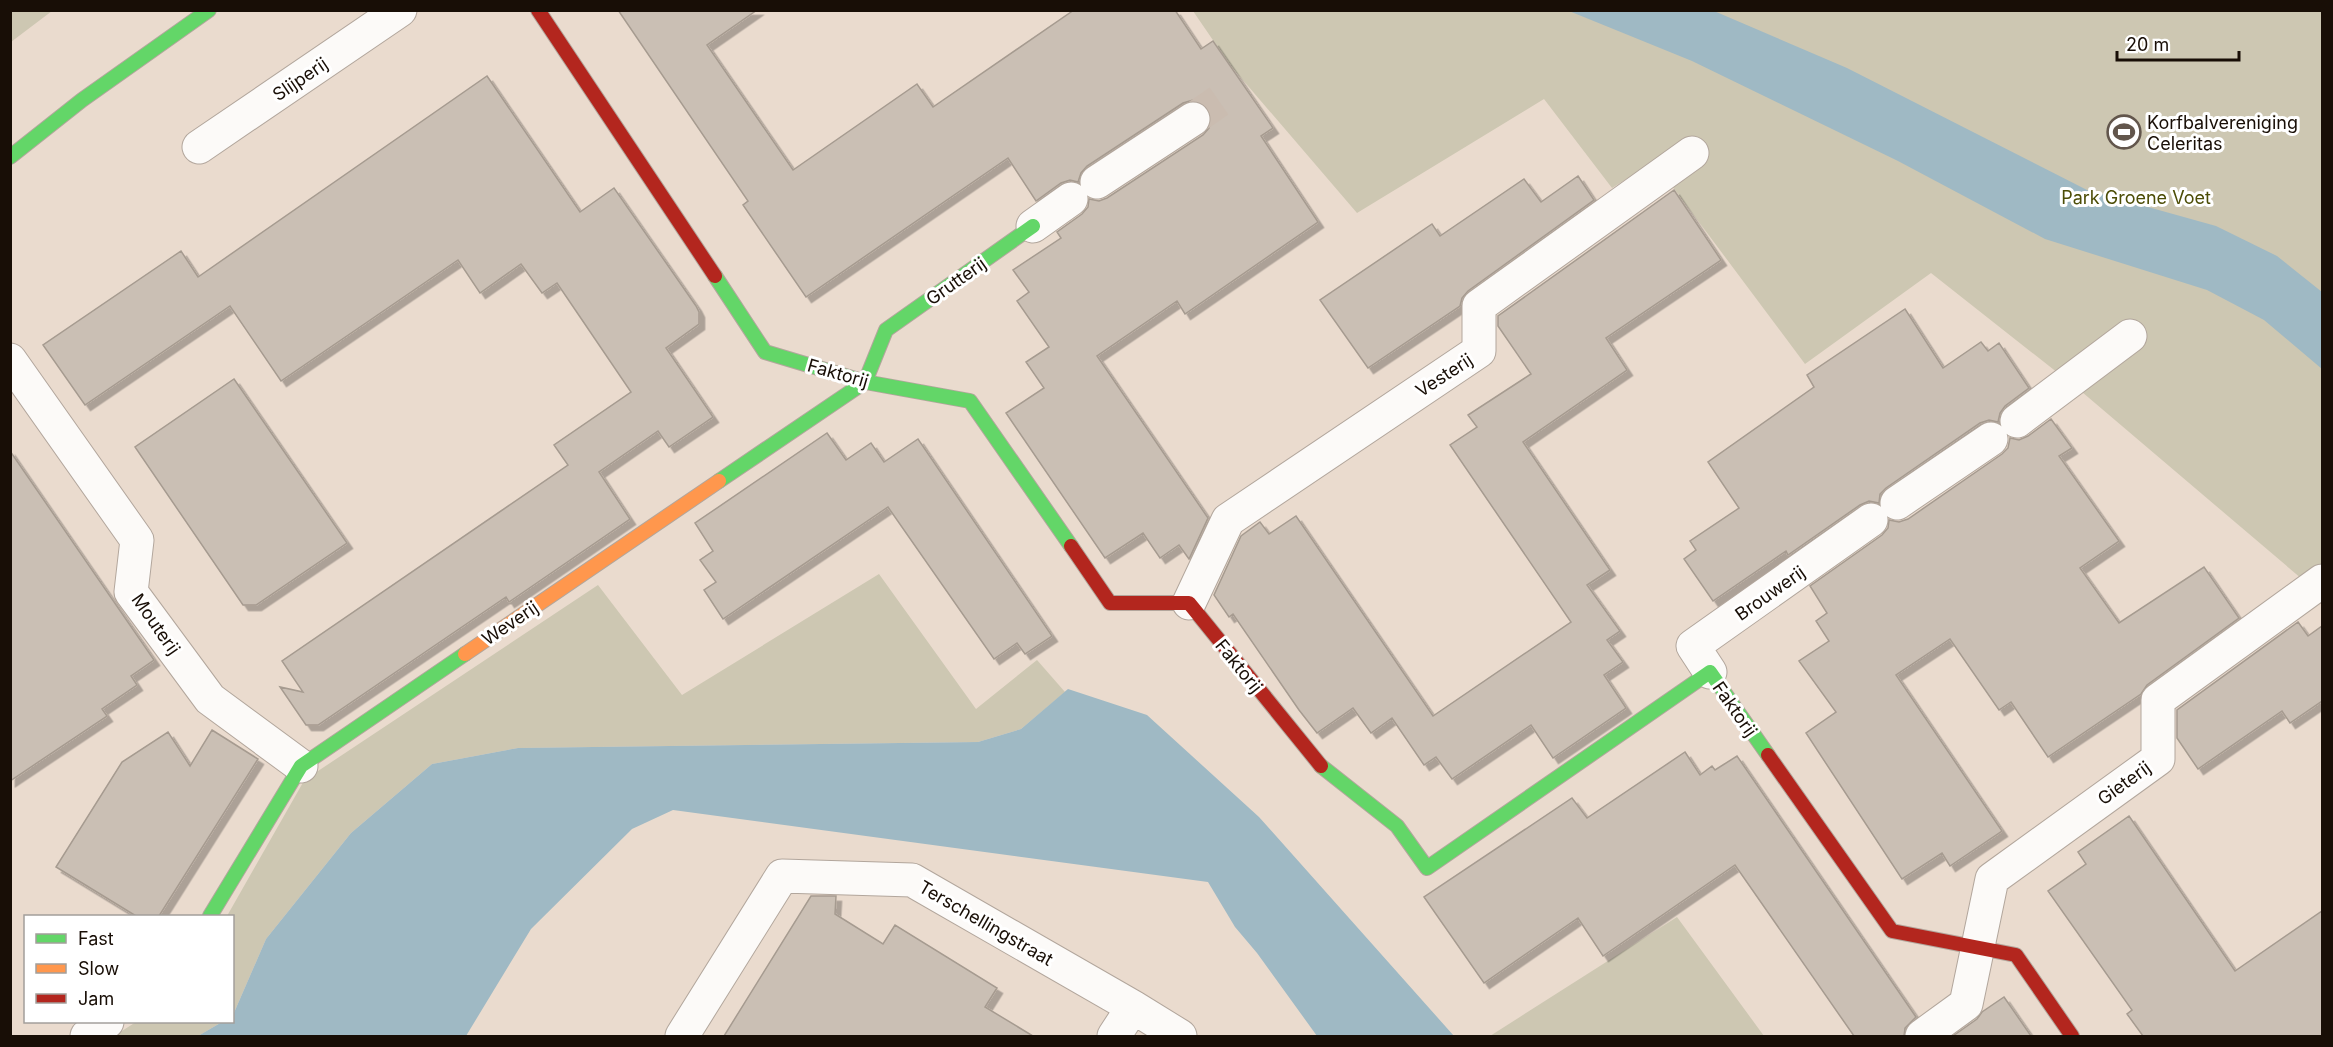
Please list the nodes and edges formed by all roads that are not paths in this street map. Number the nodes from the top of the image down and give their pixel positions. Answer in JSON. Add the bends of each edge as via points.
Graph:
{"nodes":[{"id":1,"x":209,"y":10,"type":"edge"},
{"id":2,"x":400,"y":10,"type":"edge"},
{"id":3,"x":538,"y":10,"type":"edge"},
{"id":4,"x":1193,"y":119,"type":"tunnel mouth"},
{"id":5,"x":199,"y":147,"type":"dead end"},
{"id":6,"x":1692,"y":153,"type":"dead end"},
{"id":7,"x":10,"y":157,"type":"edge"},
{"id":8,"x":1033,"y":225,"type":"joint"},
{"id":9,"x":2130,"y":336,"type":"dead end"},
{"id":10,"x":10,"y":360,"type":"edge"},
{"id":11,"x":865,"y":382,"type":"junction"},
{"id":12,"x":2322,"y":581,"type":"edge"},
{"id":13,"x":1190,"y":603,"type":"junction"},
{"id":14,"x":1710,"y":672,"type":"junction"},
{"id":15,"x":301,"y":766,"type":"junction"},
{"id":16,"x":211,"y":915,"type":"edge"},
{"id":17,"x":1979,"y":946,"type":"junction"},
{"id":18,"x":1132,"y":1007,"type":"junction"},
{"id":19,"x":106,"y":1023,"type":"edge"},
{"id":20,"x":87,"y":1036,"type":"edge"},
{"id":21,"x":682,"y":1036,"type":"edge"},
{"id":22,"x":1114,"y":1036,"type":"edge"},
{"id":23,"x":1180,"y":1036,"type":"edge"},
{"id":24,"x":1922,"y":1036,"type":"edge"},
{"id":25,"x":2072,"y":1036,"type":"edge"}],
"edges":[{"from":1,"to":7,"type":"street","via":[[82,100]]},
{"from":2,"to":5,"type":"street","name":"Slijperij"},
{"from":3,"to":11,"type":"street","name":"Faktorij","via":[[765,352]]},
{"from":4,"to":8,"type":"street","name":"Grutterij"},
{"from":6,"to":13,"type":"street","name":"Vesterij","via":[[1479,306],[1479,351],[1228,520]]},
{"from":8,"to":11,"type":"street","name":"Grutterij","via":[[886,330]]},
{"from":9,"to":14,"type":"street","name":"Brouwerij","via":[[2004,430],[1693,646]]},
{"from":10,"to":15,"type":"street","name":"Mouterij","via":[[137,540],[131,592],[210,699]]},
{"from":11,"to":13,"type":"street","name":"Faktorij","via":[[970,401],[1110,603]]},
{"from":11,"to":15,"type":"street","name":"Weverij"},
{"from":12,"to":17,"type":"street","name":"Gieterij","via":[[2158,700],[2158,759],[1992,879]]},
{"from":13,"to":14,"type":"street","name":"Faktorij","via":[[1316,762],[1397,826],[1427,868]]},
{"from":14,"to":17,"type":"street","name":"Faktorij","via":[[1892,931]]},
{"from":15,"to":16,"type":"street","name":"Weverij"},
{"from":17,"to":24,"type":"street","via":[[1966,1004]]},
{"from":17,"to":25,"type":"street","name":"Faktorij","via":[[2016,955]]},
{"from":18,"to":21,"type":"street","name":"Terschellingstraat","via":[[912,880],[782,876]]},
{"from":18,"to":22,"type":"street"},
{"from":18,"to":23,"type":"street","name":"Terschellingstraat"},
{"from":19,"to":20,"type":"street"}]}
